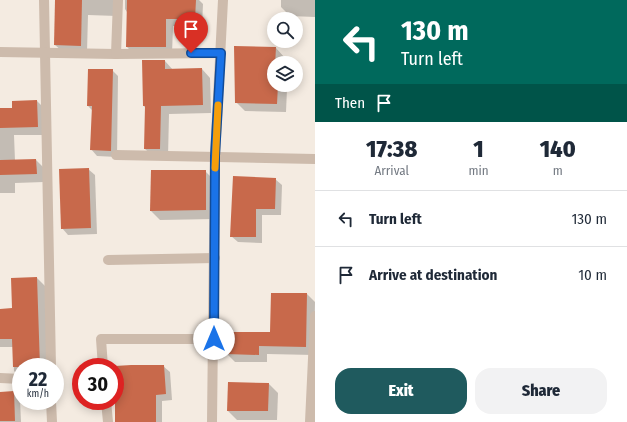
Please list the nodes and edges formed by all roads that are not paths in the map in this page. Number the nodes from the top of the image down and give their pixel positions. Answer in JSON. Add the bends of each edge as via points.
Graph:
{"nodes":[{"id":1,"x":44,"y":0,"type":"edge"},
{"id":2,"x":118,"y":0,"type":"edge"},
{"id":3,"x":223,"y":0,"type":"edge"},
{"id":4,"x":0,"y":52,"type":"edge"},
{"id":5,"x":221,"y":53,"type":"junction"},
{"id":6,"x":46,"y":54,"type":"junction"},
{"id":7,"x":116,"y":54,"type":"junction"},
{"id":8,"x":116,"y":155,"type":"dead end"},
{"id":9,"x":215,"y":156,"type":"junction"},
{"id":10,"x":315,"y":159,"type":"edge"},
{"id":11,"x":215,"y":258,"type":"junction"},
{"id":12,"x":108,"y":260,"type":"dead end"},
{"id":13,"x":315,"y":316,"type":"edge"},
{"id":14,"x":214,"y":339,"type":"junction"},
{"id":15,"x":51,"y":358,"type":"edge"},
{"id":16,"x":102,"y":358,"type":"edge"},
{"id":17,"x":0,"y":378,"type":"edge"},
{"id":18,"x":12,"y":379,"type":"edge"},
{"id":19,"x":313,"y":408,"type":"edge"},
{"id":20,"x":51,"y":410,"type":"edge"},
{"id":21,"x":107,"y":410,"type":"edge"},
{"id":22,"x":52,"y":422,"type":"edge"},
{"id":23,"x":108,"y":422,"type":"edge"},
{"id":24,"x":212,"y":422,"type":"edge"},
{"id":25,"x":310,"y":422,"type":"edge"}],
"edges":[{"from":1,"to":6,"type":"street"},
{"from":2,"to":7,"type":"street"},
{"from":3,"to":5,"type":"street"},
{"from":4,"to":6,"type":"street"},
{"from":5,"to":7,"type":"street"},
{"from":5,"to":9,"type":"street"},
{"from":6,"to":7,"type":"street"},
{"from":6,"to":15,"type":"street"},
{"from":8,"to":9,"type":"street"},
{"from":9,"to":10,"type":"street"},
{"from":9,"to":11,"type":"street"},
{"from":11,"to":12,"type":"street"},
{"from":11,"to":14,"type":"street"},
{"from":13,"to":19,"type":"street"},
{"from":14,"to":16,"type":"street","via":[[101,339]]},
{"from":14,"to":24,"type":"street"},
{"from":17,"to":18,"type":"street"},
{"from":19,"to":25,"type":"street"},
{"from":20,"to":22,"type":"street"},
{"from":21,"to":23,"type":"street"}]}
